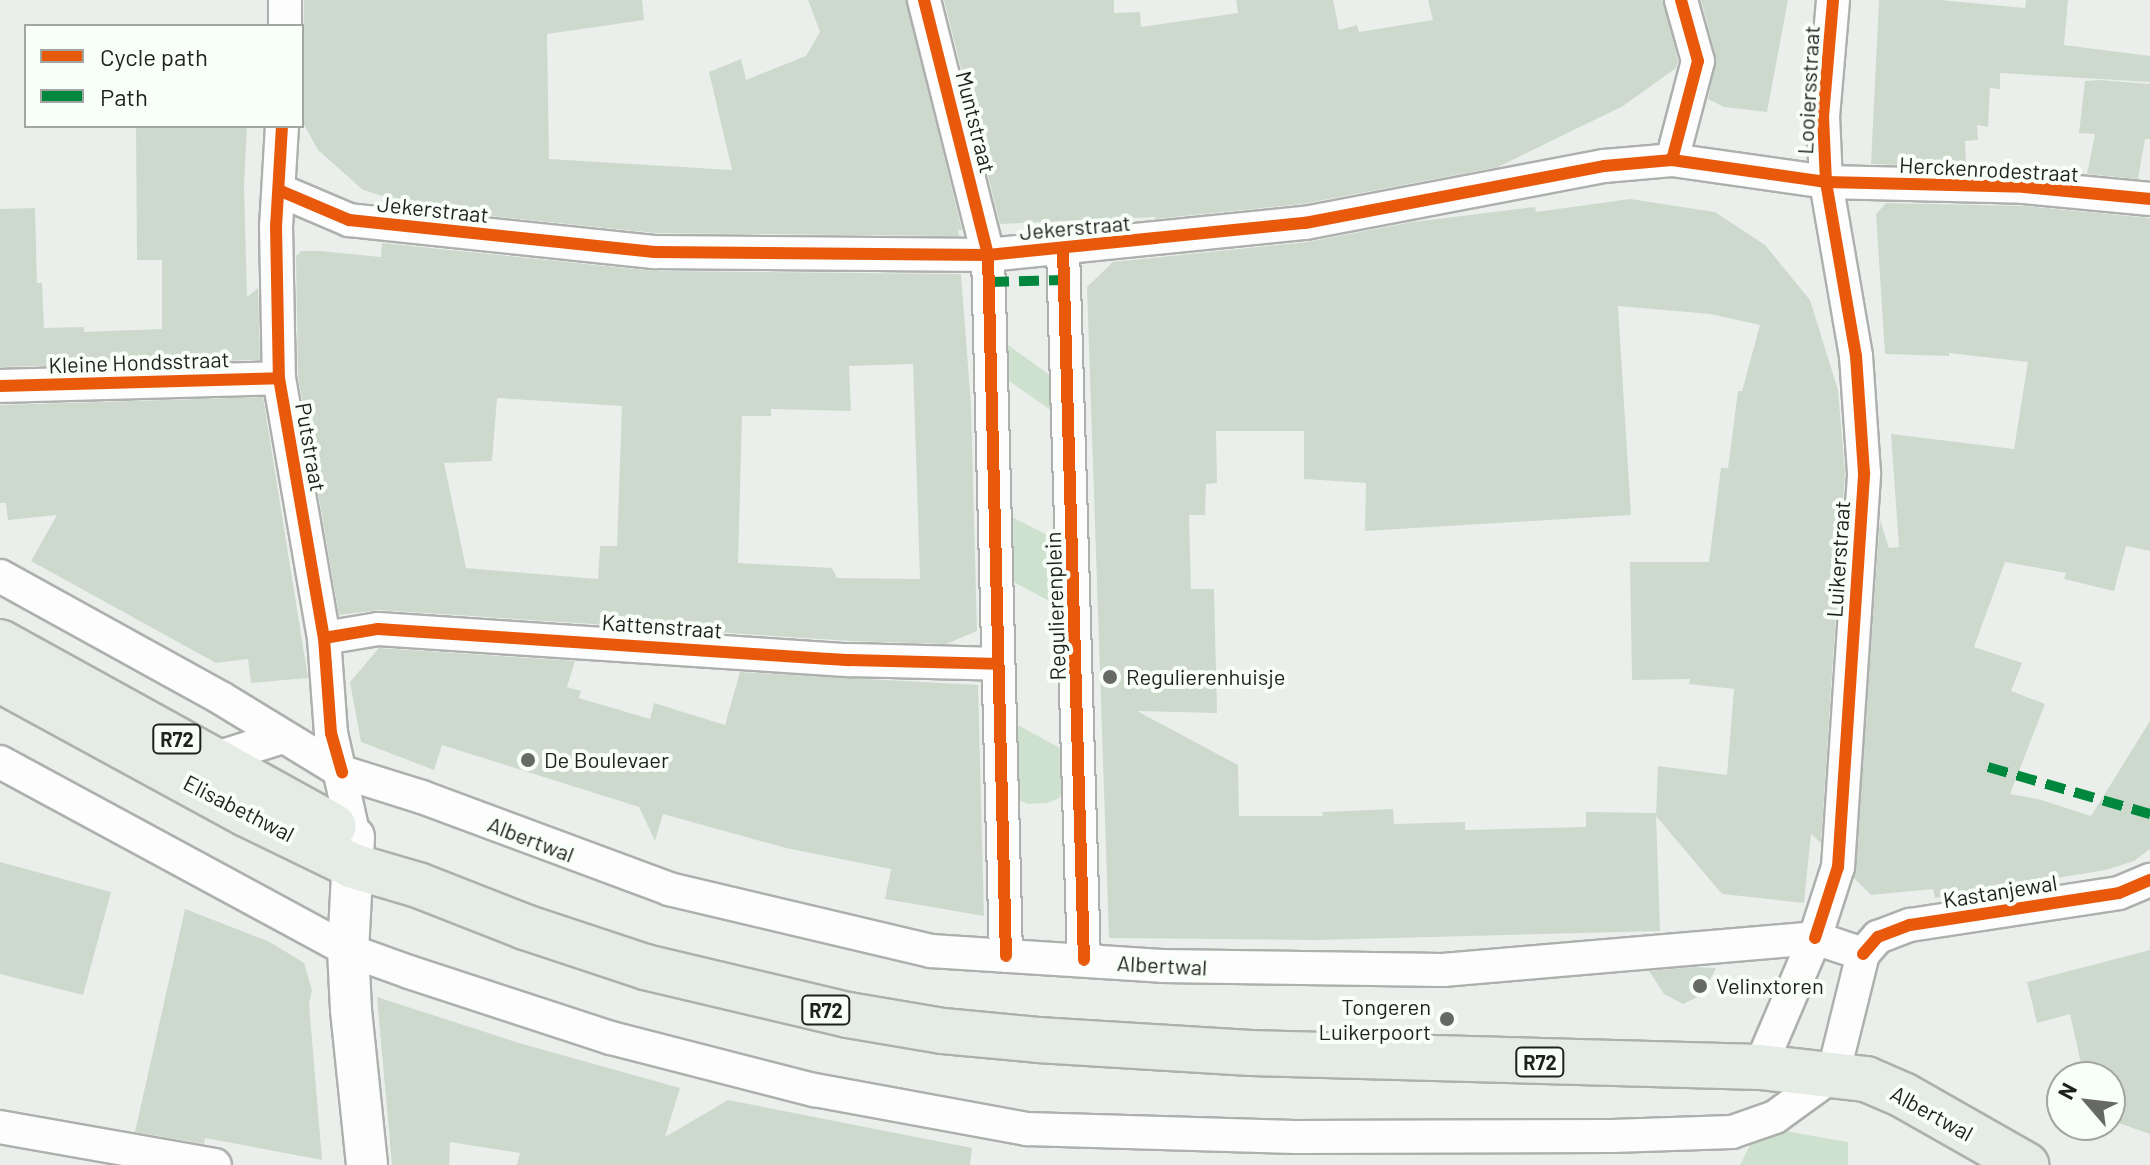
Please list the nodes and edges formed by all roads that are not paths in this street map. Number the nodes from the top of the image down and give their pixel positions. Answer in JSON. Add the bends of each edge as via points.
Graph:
{"nodes":[{"id":1,"x":285,"y":0,"type":"edge"},
{"id":2,"x":924,"y":0,"type":"edge"},
{"id":3,"x":1681,"y":0,"type":"edge"},
{"id":4,"x":1833,"y":0,"type":"edge"},
{"id":5,"x":285,"y":24,"type":"edge"},
{"id":6,"x":282,"y":128,"type":"edge"},
{"id":7,"x":1672,"y":160,"type":"junction"},
{"id":8,"x":1826,"y":182,"type":"junction"},
{"id":9,"x":281,"y":191,"type":"junction"},
{"id":10,"x":2150,"y":199,"type":"edge"},
{"id":11,"x":1063,"y":250,"type":"junction"},
{"id":12,"x":988,"y":255,"type":"junction"},
{"id":13,"x":279,"y":378,"type":"junction"},
{"id":14,"x":0,"y":386,"type":"edge"},
{"id":15,"x":0,"y":576,"type":"edge"},
{"id":16,"x":324,"y":638,"type":"junction"},
{"id":17,"x":998,"y":664,"type":"junction"},
{"id":18,"x":1,"y":668,"type":"edge"},
{"id":19,"x":280,"y":738,"type":"junction"},
{"id":20,"x":213,"y":759,"type":"junction"},
{"id":21,"x":0,"y":762,"type":"edge"},
{"id":22,"x":342,"y":772,"type":"junction"},
{"id":23,"x":354,"y":851,"type":"junction"},
{"id":24,"x":2150,"y":880,"type":"edge"},
{"id":25,"x":1815,"y":938,"type":"junction"},
{"id":26,"x":348,"y":950,"type":"junction"},
{"id":27,"x":1863,"y":954,"type":"junction"},
{"id":28,"x":1006,"y":956,"type":"junction"},
{"id":29,"x":1084,"y":960,"type":"junction"},
{"id":30,"x":1760,"y":1067,"type":"junction"},
{"id":31,"x":1833,"y":1075,"type":"junction"},
{"id":32,"x":0,"y":1127,"type":"edge"},
{"id":33,"x":215,"y":1165,"type":"edge"},
{"id":34,"x":367,"y":1165,"type":"edge"},
{"id":35,"x":2026,"y":1165,"type":"edge"}],
"edges":[{"from":1,"to":5,"type":"street"},
{"from":2,"to":12,"type":"street","name":"Muntstraat"},
{"from":3,"to":7,"type":"street","via":[[1698,61]]},
{"from":4,"to":8,"type":"street","name":"Looiersstraat","via":[[1823,117]]},
{"from":6,"to":9,"type":"street","name":"Putstraat"},
{"from":7,"to":8,"type":"street","name":"Jekerstraat"},
{"from":7,"to":11,"type":"street","name":"Jekerstraat","via":[[1604,166],[1305,223]]},
{"from":8,"to":10,"type":"street","name":"Herckenrodestraat","via":[[2024,187]]},
{"from":8,"to":25,"type":"street","name":"Luikerstraat","via":[[1856,356],[1864,473],[1838,867]]},
{"from":9,"to":12,"type":"street","name":"Jekerstraat","via":[[349,220],[654,252]]},
{"from":9,"to":13,"type":"street","name":"Putstraat","via":[[276,226]]},
{"from":11,"to":12,"type":"street","name":"Jekerstraat"},
{"from":11,"to":29,"type":"street","name":"Regulierenplein"},
{"from":12,"to":17,"type":"street"},
{"from":13,"to":14,"type":"street","name":"Kleine Hondsstraat"},
{"from":13,"to":16,"type":"street","name":"Putstraat"},
{"from":15,"to":19,"type":"street","via":[[221,698]]},
{"from":16,"to":17,"type":"street","name":"Kattenstraat","via":[[378,629],[850,660]]},
{"from":16,"to":22,"type":"street","name":"Putstraat","via":[[331,733]]},
{"from":17,"to":28,"type":"street"},
{"from":18,"to":20,"type":"main road","name":"Elisabethwal","number":"R72"},
{"from":18,"to":23,"type":"main road","name":"Elisabethwal","via":[[246,814]]},
{"from":19,"to":20,"type":"street","name":"Elisabethwal"},
{"from":19,"to":22,"type":"street"},
{"from":20,"to":23,"type":"main road","name":"Elisabethwal","number":"R72"},
{"from":21,"to":26,"type":"street"},
{"from":22,"to":23,"type":"street","name":"Putstraat"},
{"from":22,"to":28,"type":"street","name":"Albertwal","via":[[669,889],[931,951]]},
{"from":23,"to":26,"type":"street"},
{"from":23,"to":30,"type":"main road","name":"Albertwal","number":"R72","via":[[418,885],[645,967],[848,1015],[943,1031],[1251,1053]]},
{"from":24,"to":27,"type":"street","name":"Kastanjewal","via":[[2119,893],[1910,925],[1878,937]]},
{"from":25,"to":27,"type":"street","name":"Albertwal"},
{"from":25,"to":29,"type":"street","name":"Albertwal","via":[[1443,970],[1259,969]]},
{"from":25,"to":30,"type":"street","name":"Luikerstraat"},
{"from":26,"to":31,"type":"street","via":[[611,1038],[814,1090],[1027,1129],[1295,1137],[1732,1132],[1775,1117]]},
{"from":26,"to":34,"type":"street"},
{"from":27,"to":31,"type":"street"},
{"from":28,"to":29,"type":"street","name":"Albertwal"},
{"from":30,"to":31,"type":"main road","name":"Albertwal","number":"R72"},
{"from":31,"to":35,"type":"main road","name":"Albertwal","number":"R72","via":[[1866,1079],[1903,1095]]},
{"from":32,"to":33,"type":"street"}]}
